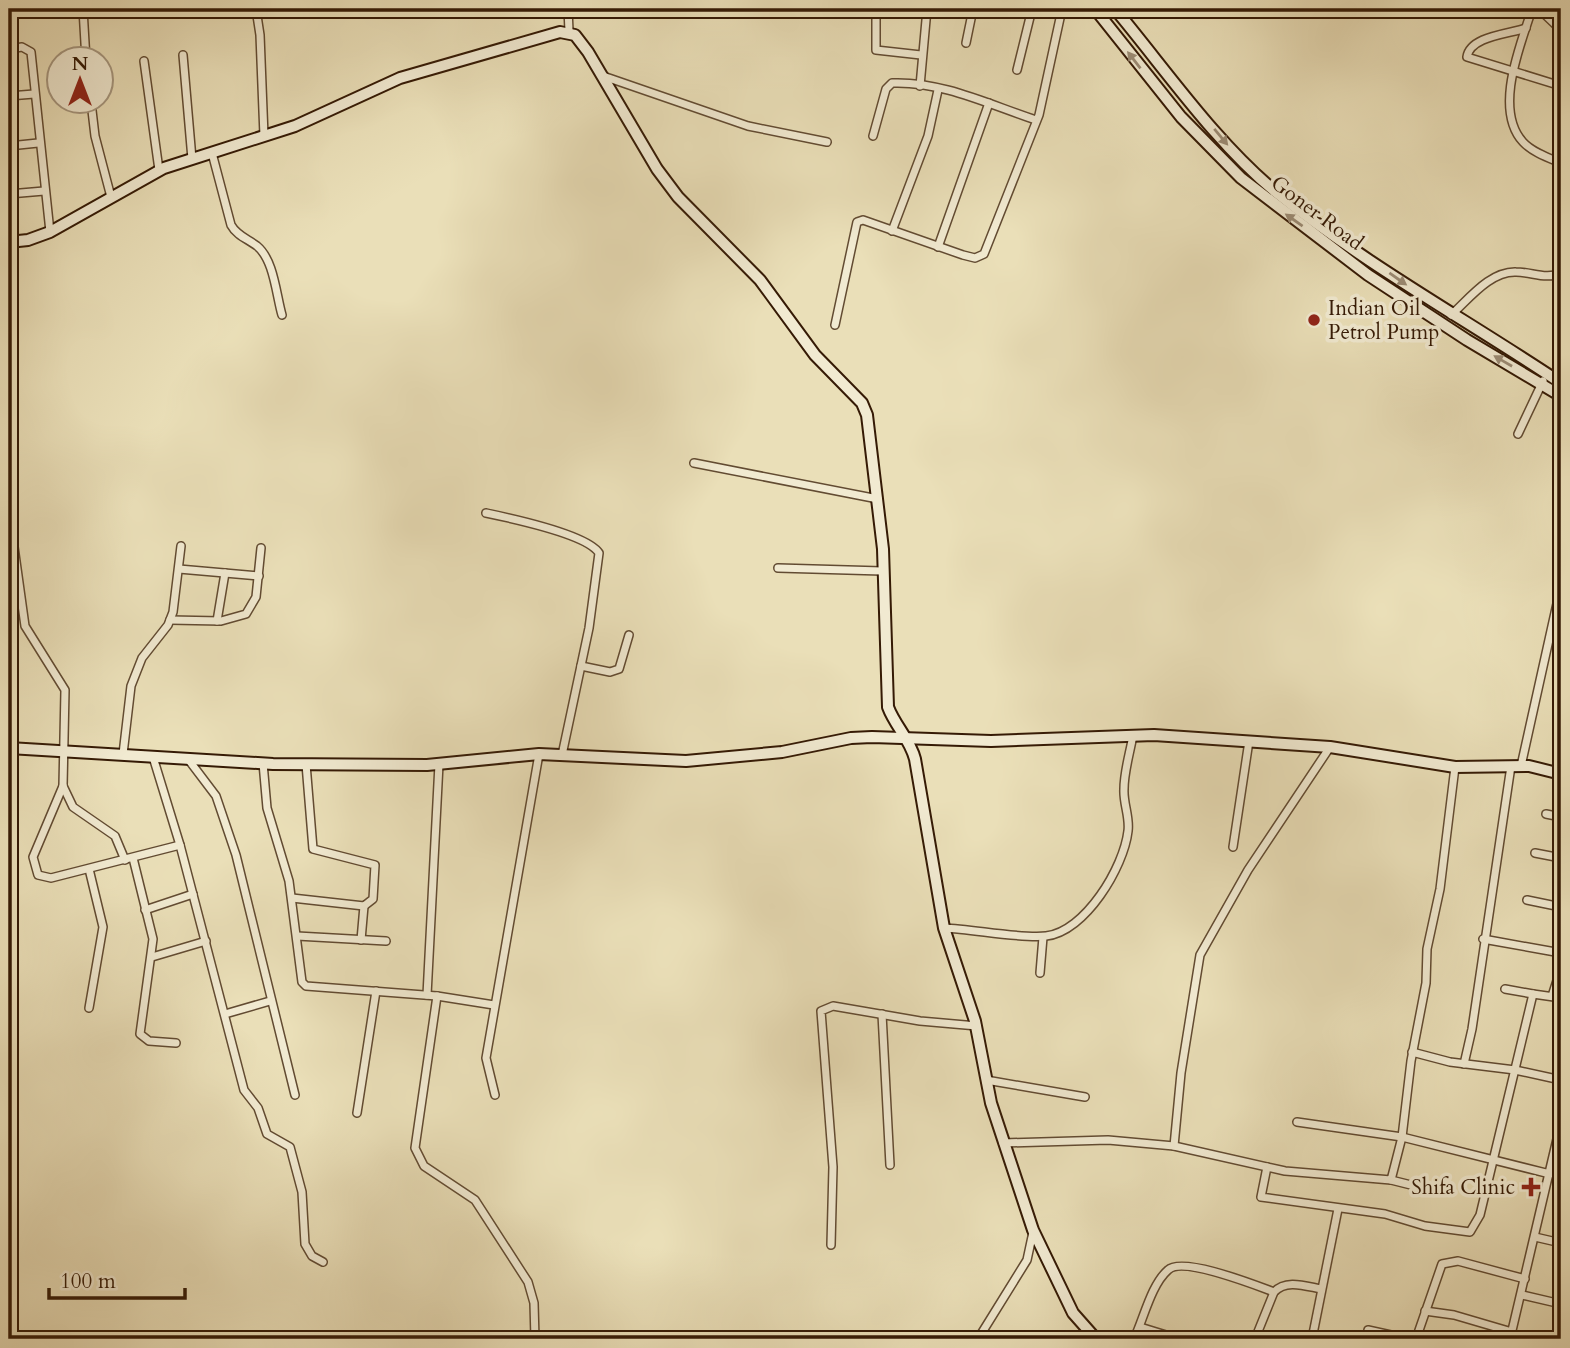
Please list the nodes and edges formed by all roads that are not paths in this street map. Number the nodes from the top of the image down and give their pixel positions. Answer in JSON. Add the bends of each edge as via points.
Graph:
{"nodes":[{"id":1,"x":83,"y":9,"type":"edge"},
{"id":2,"x":256,"y":9,"type":"edge"},
{"id":3,"x":568,"y":9,"type":"edge"},
{"id":4,"x":876,"y":9,"type":"edge"},
{"id":5,"x":926,"y":9,"type":"edge"},
{"id":6,"x":973,"y":9,"type":"edge"},
{"id":7,"x":1032,"y":9,"type":"edge"},
{"id":8,"x":1062,"y":9,"type":"edge"},
{"id":9,"x":1095,"y":9,"type":"edge"},
{"id":10,"x":1115,"y":9,"type":"edge"},
{"id":11,"x":1532,"y":9,"type":"edge"},
{"id":12,"x":1539,"y":9,"type":"edge"},
{"id":13,"x":1526,"y":28,"type":"junction"},
{"id":14,"x":1561,"y":30,"type":"edge"},
{"id":15,"x":569,"y":32,"type":"junction"},
{"id":16,"x":966,"y":43,"type":"dead end"},
{"id":17,"x":85,"y":46,"type":"edge"},
{"id":18,"x":9,"y":49,"type":"edge"},
{"id":19,"x":183,"y":55,"type":"dead end"},
{"id":20,"x":921,"y":55,"type":"junction"},
{"id":21,"x":144,"y":61,"type":"dead end"},
{"id":22,"x":1017,"y":70,"type":"dead end"},
{"id":23,"x":1513,"y":72,"type":"junction"},
{"id":24,"x":603,"y":76,"type":"junction"},
{"id":25,"x":920,"y":86,"type":"junction"},
{"id":26,"x":1561,"y":86,"type":"edge"},
{"id":27,"x":938,"y":90,"type":"junction"},
{"id":28,"x":34,"y":94,"type":"junction"},
{"id":29,"x":9,"y":96,"type":"edge"},
{"id":30,"x":989,"y":103,"type":"junction"},
{"id":31,"x":1195,"y":105,"type":"junction"},
{"id":32,"x":93,"y":116,"type":"edge"},
{"id":33,"x":1181,"y":117,"type":"junction"},
{"id":34,"x":1036,"y":120,"type":"junction"},
{"id":35,"x":264,"y":136,"type":"junction"},
{"id":36,"x":873,"y":136,"type":"dead end"},
{"id":37,"x":827,"y":142,"type":"dead end"},
{"id":38,"x":38,"y":143,"type":"junction"},
{"id":39,"x":9,"y":146,"type":"edge"},
{"id":40,"x":212,"y":153,"type":"junction"},
{"id":41,"x":192,"y":159,"type":"junction"},
{"id":42,"x":1561,"y":163,"type":"edge"},
{"id":43,"x":159,"y":170,"type":"junction"},
{"id":44,"x":44,"y":191,"type":"junction"},
{"id":45,"x":9,"y":194,"type":"edge"},
{"id":46,"x":111,"y":197,"type":"junction"},
{"id":47,"x":892,"y":231,"type":"junction"},
{"id":48,"x":50,"y":232,"type":"junction"},
{"id":49,"x":9,"y":243,"type":"edge"},
{"id":50,"x":938,"y":247,"type":"junction"},
{"id":51,"x":1561,"y":273,"type":"edge"},
{"id":52,"x":282,"y":315,"type":"dead end"},
{"id":53,"x":1451,"y":315,"type":"junction"},
{"id":54,"x":835,"y":325,"type":"dead end"},
{"id":55,"x":1544,"y":378,"type":"junction"},
{"id":56,"x":1561,"y":383,"type":"edge"},
{"id":57,"x":1561,"y":396,"type":"edge"},
{"id":58,"x":1518,"y":434,"type":"dead end"},
{"id":59,"x":694,"y":463,"type":"dead end"},
{"id":60,"x":878,"y":499,"type":"junction"},
{"id":61,"x":486,"y":513,"type":"dead end"},
{"id":62,"x":9,"y":534,"type":"edge"},
{"id":63,"x":181,"y":546,"type":"dead end"},
{"id":64,"x":261,"y":548,"type":"dead end"},
{"id":65,"x":778,"y":568,"type":"dead end"},
{"id":66,"x":179,"y":569,"type":"junction"},
{"id":67,"x":882,"y":571,"type":"junction"},
{"id":68,"x":225,"y":573,"type":"junction"},
{"id":69,"x":259,"y":576,"type":"junction"},
{"id":70,"x":1558,"y":599,"type":"dead end"},
{"id":71,"x":170,"y":620,"type":"junction"},
{"id":72,"x":218,"y":621,"type":"junction"},
{"id":73,"x":629,"y":635,"type":"dead end"},
{"id":74,"x":581,"y":666,"type":"junction"},
{"id":75,"x":1133,"y":735,"type":"junction"},
{"id":76,"x":908,"y":739,"type":"junction"},
{"id":77,"x":1249,"y":741,"type":"junction"},
{"id":78,"x":1330,"y":747,"type":"junction"},
{"id":79,"x":9,"y":748,"type":"edge"},
{"id":80,"x":62,"y":750,"type":"junction"},
{"id":81,"x":123,"y":754,"type":"junction"},
{"id":82,"x":539,"y":754,"type":"junction"},
{"id":83,"x":562,"y":755,"type":"junction"},
{"id":84,"x":153,"y":757,"type":"junction"},
{"id":85,"x":188,"y":759,"type":"junction"},
{"id":86,"x":264,"y":763,"type":"junction"},
{"id":87,"x":306,"y":764,"type":"junction"},
{"id":88,"x":439,"y":764,"type":"junction"},
{"id":89,"x":1516,"y":766,"type":"junction"},
{"id":90,"x":1455,"y":767,"type":"junction"},
{"id":91,"x":1561,"y":774,"type":"edge"},
{"id":92,"x":63,"y":786,"type":"junction"},
{"id":93,"x":1546,"y":814,"type":"dead end"},
{"id":94,"x":1561,"y":817,"type":"edge"},
{"id":95,"x":180,"y":845,"type":"junction"},
{"id":96,"x":1233,"y":847,"type":"dead end"},
{"id":97,"x":1535,"y":853,"type":"dead end"},
{"id":98,"x":1561,"y":858,"type":"edge"},
{"id":99,"x":129,"y":859,"type":"junction"},
{"id":100,"x":89,"y":869,"type":"junction"},
{"id":101,"x":193,"y":894,"type":"junction"},
{"id":102,"x":292,"y":898,"type":"junction"},
{"id":103,"x":1527,"y":900,"type":"dead end"},
{"id":104,"x":363,"y":906,"type":"junction"},
{"id":105,"x":1561,"y":907,"type":"edge"},
{"id":106,"x":145,"y":910,"type":"junction"},
{"id":107,"x":944,"y":928,"type":"junction"},
{"id":108,"x":297,"y":936,"type":"junction"},
{"id":109,"x":1043,"y":937,"type":"junction"},
{"id":110,"x":1483,"y":939,"type":"junction"},
{"id":111,"x":361,"y":940,"type":"junction"},
{"id":112,"x":206,"y":941,"type":"junction"},
{"id":113,"x":386,"y":941,"type":"dead end"},
{"id":114,"x":1561,"y":953,"type":"edge"},
{"id":115,"x":152,"y":957,"type":"junction"},
{"id":116,"x":1561,"y":968,"type":"edge"},
{"id":117,"x":1040,"y":973,"type":"dead end"},
{"id":118,"x":1506,"y":989,"type":"dead end"},
{"id":119,"x":376,"y":991,"type":"junction"},
{"id":120,"x":1533,"y":994,"type":"junction"},
{"id":121,"x":427,"y":995,"type":"junction"},
{"id":122,"x":437,"y":996,"type":"junction"},
{"id":123,"x":1552,"y":996,"type":"junction"},
{"id":124,"x":1561,"y":998,"type":"edge"},
{"id":125,"x":270,"y":1001,"type":"junction"},
{"id":126,"x":494,"y":1005,"type":"junction"},
{"id":127,"x":89,"y":1008,"type":"dead end"},
{"id":128,"x":225,"y":1014,"type":"junction"},
{"id":129,"x":882,"y":1014,"type":"junction"},
{"id":130,"x":976,"y":1026,"type":"junction"},
{"id":131,"x":176,"y":1043,"type":"dead end"},
{"id":132,"x":1412,"y":1052,"type":"junction"},
{"id":133,"x":1464,"y":1064,"type":"junction"},
{"id":134,"x":1515,"y":1070,"type":"junction"},
{"id":135,"x":986,"y":1080,"type":"junction"},
{"id":136,"x":1561,"y":1080,"type":"edge"},
{"id":137,"x":495,"y":1095,"type":"dead end"},
{"id":138,"x":295,"y":1096,"type":"dead end"},
{"id":139,"x":1085,"y":1097,"type":"dead end"},
{"id":140,"x":357,"y":1113,"type":"dead end"},
{"id":141,"x":1297,"y":1122,"type":"dead end"},
{"id":142,"x":1561,"y":1122,"type":"edge"},
{"id":143,"x":1402,"y":1137,"type":"junction"},
{"id":144,"x":1003,"y":1143,"type":"junction"},
{"id":145,"x":1174,"y":1146,"type":"junction"},
{"id":146,"x":1494,"y":1160,"type":"junction"},
{"id":147,"x":890,"y":1165,"type":"dead end"},
{"id":148,"x":1267,"y":1167,"type":"junction"},
{"id":149,"x":1550,"y":1174,"type":"junction"},
{"id":150,"x":1391,"y":1180,"type":"junction"},
{"id":151,"x":1423,"y":1188,"type":"dead end"},
{"id":152,"x":1338,"y":1209,"type":"junction"},
{"id":153,"x":1033,"y":1230,"type":"junction"},
{"id":154,"x":1535,"y":1237,"type":"junction"},
{"id":155,"x":1561,"y":1243,"type":"edge"},
{"id":156,"x":831,"y":1245,"type":"dead end"},
{"id":157,"x":323,"y":1262,"type":"dead end"},
{"id":158,"x":1525,"y":1279,"type":"junction"},
{"id":159,"x":1321,"y":1289,"type":"junction"},
{"id":160,"x":1273,"y":1292,"type":"junction"},
{"id":161,"x":1522,"y":1295,"type":"junction"},
{"id":162,"x":1561,"y":1304,"type":"edge"},
{"id":163,"x":1425,"y":1311,"type":"junction"},
{"id":164,"x":1140,"y":1327,"type":"junction"},
{"id":165,"x":1368,"y":1331,"type":"dead end"},
{"id":166,"x":1511,"y":1335,"type":"edge"},
{"id":167,"x":535,"y":1339,"type":"edge"},
{"id":168,"x":978,"y":1339,"type":"edge"},
{"id":169,"x":1096,"y":1339,"type":"edge"},
{"id":170,"x":1134,"y":1339,"type":"edge"},
{"id":171,"x":1180,"y":1339,"type":"edge"},
{"id":172,"x":1255,"y":1339,"type":"edge"},
{"id":173,"x":1312,"y":1339,"type":"edge"},
{"id":174,"x":1409,"y":1339,"type":"edge"},
{"id":175,"x":1416,"y":1339,"type":"edge"}],
"edges":[{"from":1,"to":17,"type":"street"},
{"from":2,"to":35,"type":"street"},
{"from":3,"to":15,"type":"street"},
{"from":4,"to":20,"type":"street","via":[[876,50]]},
{"from":5,"to":20,"type":"street"},
{"from":6,"to":16,"type":"street"},
{"from":7,"to":22,"type":"street"},
{"from":8,"to":34,"type":"street"},
{"from":33,"to":9,"type":"street","name":"Goner Road","one_way":true},
{"from":10,"to":31,"type":"street","name":"Goner Road"},
{"from":11,"to":13,"type":"street"},
{"from":12,"to":14,"type":"street"},
{"from":13,"to":23,"type":"street"},
{"from":13,"to":23,"type":"street","via":[[1479,42],[1467,52],[1473,60]]},
{"from":15,"to":24,"type":"street"},
{"from":15,"to":35,"type":"street","via":[[412,74]]},
{"from":18,"to":28,"type":"street","via":[[22,47],[31,52]]},
{"from":19,"to":41,"type":"street"},
{"from":20,"to":25,"type":"street"},
{"from":21,"to":43,"type":"street"},
{"from":23,"to":26,"type":"street"},
{"from":23,"to":42,"type":"street","via":[[1509,94],[1515,129],[1522,141]]},
{"from":24,"to":37,"type":"street","via":[[726,119]]},
{"from":24,"to":60,"type":"street","via":[[678,197],[760,280],[815,355],[862,403]]},
{"from":25,"to":27,"type":"street"},
{"from":25,"to":36,"type":"street","via":[[892,83],[886,89]]},
{"from":27,"to":30,"type":"street"},
{"from":27,"to":47,"type":"street","via":[[928,136]]},
{"from":28,"to":29,"type":"street"},
{"from":28,"to":38,"type":"street"},
{"from":30,"to":34,"type":"street"},
{"from":30,"to":50,"type":"street"},
{"from":31,"to":33,"type":"street"},
{"from":31,"to":53,"type":"street","name":"Goner Road","one_way":true,"via":[[1276,192]]},
{"from":32,"to":46,"type":"street"},
{"from":55,"to":33,"type":"street","name":"Goner Road","one_way":true,"via":[[1425,314],[1280,211]]},
{"from":34,"to":50,"type":"street","via":[[984,254],[975,258]]},
{"from":35,"to":40,"type":"street"},
{"from":38,"to":39,"type":"street"},
{"from":38,"to":44,"type":"street"},
{"from":40,"to":41,"type":"street"},
{"from":40,"to":52,"type":"street","via":[[231,225],[266,258]]},
{"from":41,"to":43,"type":"street"},
{"from":43,"to":46,"type":"street"},
{"from":44,"to":45,"type":"street"},
{"from":44,"to":48,"type":"street"},
{"from":46,"to":48,"type":"street"},
{"from":47,"to":50,"type":"street"},
{"from":47,"to":54,"type":"street","via":[[863,220],[854,225]]},
{"from":48,"to":49,"type":"street"},
{"from":51,"to":53,"type":"street","via":[[1502,274]]},
{"from":53,"to":55,"type":"street","name":"Goner Road"},
{"from":55,"to":56,"type":"street","name":"Goner Road"},
{"from":55,"to":57,"type":"street","name":"Goner Road"},
{"from":55,"to":58,"type":"street"},
{"from":59,"to":60,"type":"street"},
{"from":60,"to":67,"type":"street"},
{"from":61,"to":74,"type":"street","via":[[550,528],[599,553]]},
{"from":62,"to":80,"type":"street","via":[[25,626],[65,690]]},
{"from":63,"to":66,"type":"street"},
{"from":64,"to":69,"type":"street"},
{"from":65,"to":67,"type":"street"},
{"from":66,"to":68,"type":"street"},
{"from":66,"to":71,"type":"street"},
{"from":67,"to":76,"type":"street","via":[[888,707]]},
{"from":68,"to":69,"type":"street"},
{"from":68,"to":72,"type":"street"},
{"from":69,"to":72,"type":"street","via":[[256,597],[246,614]]},
{"from":70,"to":89,"type":"street"},
{"from":71,"to":72,"type":"street"},
{"from":71,"to":81,"type":"street","via":[[135,671]]},
{"from":73,"to":74,"type":"street","via":[[619,669],[610,672]]},
{"from":74,"to":83,"type":"street"},
{"from":75,"to":76,"type":"street"},
{"from":75,"to":77,"type":"street"},
{"from":75,"to":109,"type":"street","via":[[1123,790],[1128,832],[1118,863],[1088,911]]},
{"from":76,"to":83,"type":"street","via":[[851,738],[782,752],[686,761]]},
{"from":76,"to":107,"type":"street"},
{"from":77,"to":78,"type":"street"},
{"from":77,"to":96,"type":"street"},
{"from":78,"to":90,"type":"street"},
{"from":78,"to":145,"type":"street","via":[[1248,870],[1200,955]]},
{"from":79,"to":80,"type":"street"},
{"from":80,"to":81,"type":"street"},
{"from":80,"to":92,"type":"street"},
{"from":81,"to":84,"type":"street"},
{"from":82,"to":83,"type":"street"},
{"from":82,"to":88,"type":"street"},
{"from":82,"to":126,"type":"street"},
{"from":84,"to":85,"type":"street"},
{"from":84,"to":95,"type":"street"},
{"from":85,"to":86,"type":"street"},
{"from":85,"to":125,"type":"street","via":[[211,787],[236,855]]},
{"from":86,"to":87,"type":"street"},
{"from":86,"to":102,"type":"street","via":[[267,808]]},
{"from":87,"to":88,"type":"street"},
{"from":87,"to":104,"type":"street","via":[[313,849],[375,864],[373,899]]},
{"from":88,"to":121,"type":"street"},
{"from":89,"to":90,"type":"street"},
{"from":89,"to":91,"type":"street"},
{"from":89,"to":110,"type":"street","via":[[1495,857]]},
{"from":90,"to":132,"type":"street","via":[[1440,889],[1427,948],[1426,983]]},
{"from":92,"to":99,"type":"street","via":[[73,807],[115,836]]},
{"from":92,"to":100,"type":"street","via":[[33,857],[35,871],[51,878]]},
{"from":93,"to":94,"type":"street"},
{"from":95,"to":99,"type":"street"},
{"from":95,"to":101,"type":"street"},
{"from":97,"to":98,"type":"street"},
{"from":99,"to":100,"type":"street"},
{"from":99,"to":106,"type":"street"},
{"from":100,"to":127,"type":"street","via":[[103,928]]},
{"from":101,"to":106,"type":"street"},
{"from":101,"to":112,"type":"street"},
{"from":102,"to":104,"type":"street"},
{"from":102,"to":108,"type":"street"},
{"from":103,"to":105,"type":"street"},
{"from":104,"to":111,"type":"street"},
{"from":106,"to":115,"type":"street","via":[[153,939]]},
{"from":107,"to":109,"type":"street"},
{"from":107,"to":130,"type":"street"},
{"from":108,"to":111,"type":"street"},
{"from":108,"to":119,"type":"street","via":[[300,974],[306,986]]},
{"from":109,"to":117,"type":"street"},
{"from":110,"to":114,"type":"street"},
{"from":110,"to":133,"type":"street"},
{"from":111,"to":113,"type":"street"},
{"from":112,"to":115,"type":"street"},
{"from":112,"to":128,"type":"street"},
{"from":115,"to":131,"type":"street","via":[[140,1034],[149,1041]]},
{"from":116,"to":123,"type":"street"},
{"from":118,"to":120,"type":"street"},
{"from":119,"to":121,"type":"street"},
{"from":119,"to":140,"type":"street"},
{"from":120,"to":123,"type":"street"},
{"from":120,"to":134,"type":"street"},
{"from":121,"to":122,"type":"street"},
{"from":122,"to":126,"type":"street"},
{"from":122,"to":167,"type":"street","via":[[415,1148],[424,1166],[475,1200],[528,1282]]},
{"from":123,"to":124,"type":"street"},
{"from":125,"to":128,"type":"street"},
{"from":125,"to":138,"type":"street"},
{"from":126,"to":137,"type":"street","via":[[486,1058]]},
{"from":128,"to":157,"type":"street","via":[[244,1090],[258,1108],[267,1134],[290,1147],[302,1192],[305,1244],[312,1256]]},
{"from":129,"to":130,"type":"street"},
{"from":129,"to":147,"type":"street"},
{"from":129,"to":156,"type":"street","via":[[833,1006],[821,1011],[833,1167]]},
{"from":130,"to":135,"type":"street"},
{"from":132,"to":133,"type":"street"},
{"from":132,"to":143,"type":"street"},
{"from":133,"to":134,"type":"street"},
{"from":134,"to":136,"type":"street"},
{"from":134,"to":146,"type":"street"},
{"from":135,"to":139,"type":"street"},
{"from":135,"to":144,"type":"street"},
{"from":141,"to":143,"type":"street"},
{"from":142,"to":149,"type":"street"},
{"from":143,"to":146,"type":"street"},
{"from":143,"to":150,"type":"street"},
{"from":144,"to":145,"type":"street","via":[[1108,1140]]},
{"from":144,"to":153,"type":"street"},
{"from":145,"to":148,"type":"street"},
{"from":146,"to":149,"type":"street"},
{"from":146,"to":152,"type":"street","via":[[1480,1215],[1470,1232]]},
{"from":148,"to":150,"type":"street"},
{"from":148,"to":152,"type":"street","via":[[1261,1197]]},
{"from":149,"to":154,"type":"street"},
{"from":150,"to":151,"type":"street"},
{"from":152,"to":159,"type":"street"},
{"from":153,"to":168,"type":"street","via":[[1027,1260]]},
{"from":153,"to":169,"type":"street","via":[[1073,1313]]},
{"from":154,"to":155,"type":"street"},
{"from":154,"to":158,"type":"street"},
{"from":158,"to":161,"type":"street"},
{"from":158,"to":163,"type":"street","via":[[1449,1261],[1439,1269]]},
{"from":159,"to":160,"type":"street","via":[[1284,1284]]},
{"from":159,"to":173,"type":"street"},
{"from":160,"to":164,"type":"street","via":[[1190,1266],[1173,1266],[1161,1280]]},
{"from":160,"to":172,"type":"street"},
{"from":161,"to":162,"type":"street"},
{"from":161,"to":166,"type":"street"},
{"from":163,"to":166,"type":"street","via":[[1454,1315]]},
{"from":163,"to":175,"type":"street"},
{"from":164,"to":170,"type":"street"},
{"from":164,"to":171,"type":"street"},
{"from":165,"to":174,"type":"street"}]}
